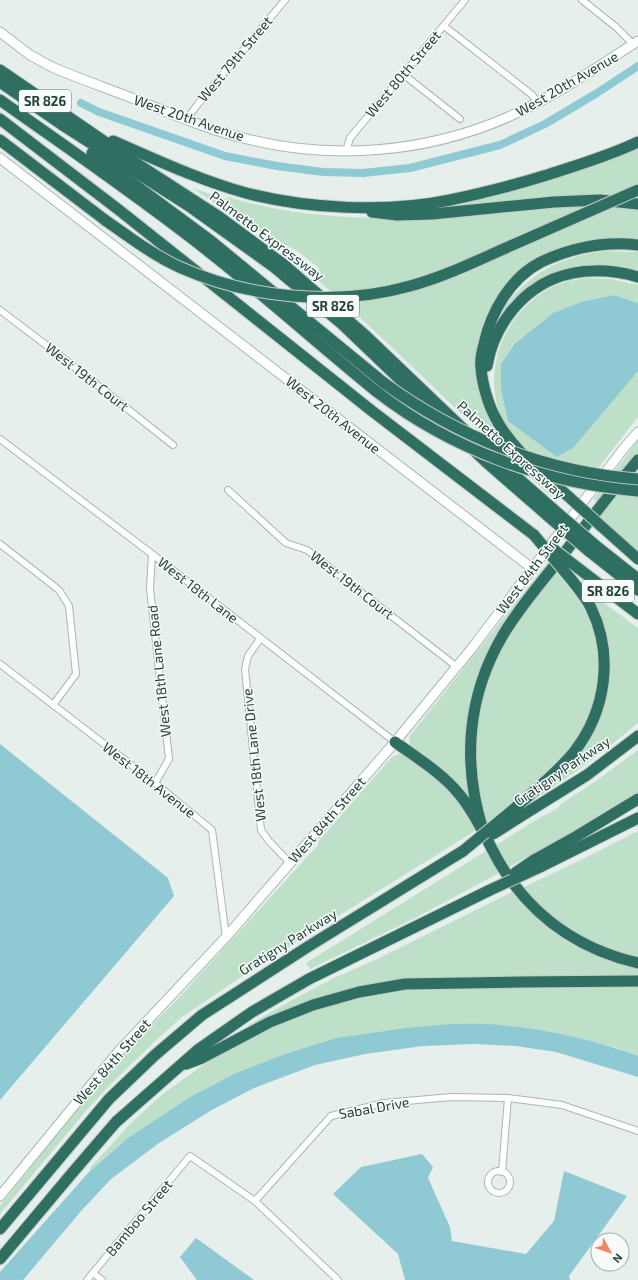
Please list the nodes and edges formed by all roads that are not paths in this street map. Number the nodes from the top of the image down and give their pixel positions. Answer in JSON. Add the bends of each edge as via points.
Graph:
{"nodes":[{"id":1,"x":285,"y":0,"type":"edge"},
{"id":2,"x":465,"y":0,"type":"edge"},
{"id":3,"x":582,"y":0,"type":"edge"},
{"id":4,"x":444,"y":26,"type":"junction"},
{"id":5,"x":0,"y":32,"type":"edge"},
{"id":6,"x":636,"y":43,"type":"edge"},
{"id":7,"x":0,"y":70,"type":"edge"},
{"id":8,"x":403,"y":74,"type":"junction"},
{"id":9,"x":0,"y":82,"type":"edge"},
{"id":10,"x":0,"y":89,"type":"edge"},
{"id":11,"x":0,"y":100,"type":"edge"},
{"id":12,"x":538,"y":102,"type":"junction"},
{"id":13,"x":0,"y":119,"type":"edge"},
{"id":14,"x":186,"y":120,"type":"junction"},
{"id":15,"x":460,"y":120,"type":"dead end"},
{"id":16,"x":89,"y":131,"type":"junction"},
{"id":17,"x":0,"y":140,"type":"edge"},
{"id":18,"x":638,"y":142,"type":"edge"},
{"id":19,"x":346,"y":151,"type":"junction"},
{"id":20,"x":0,"y":158,"type":"edge"},
{"id":21,"x":638,"y":190,"type":"edge"},
{"id":22,"x":638,"y":204,"type":"edge"},
{"id":23,"x":342,"y":207,"type":"junction"},
{"id":24,"x":638,"y":245,"type":"edge"},
{"id":25,"x":638,"y":277,"type":"edge"},
{"id":26,"x":0,"y":310,"type":"edge"},
{"id":27,"x":380,"y":387,"type":"junction"},
{"id":28,"x":488,"y":401,"type":"junction"},
{"id":29,"x":638,"y":432,"type":"edge"},
{"id":30,"x":0,"y":439,"type":"edge"},
{"id":31,"x":173,"y":445,"type":"dead end"},
{"id":32,"x":638,"y":460,"type":"edge"},
{"id":33,"x":638,"y":479,"type":"edge"},
{"id":34,"x":228,"y":490,"type":"dead end"},
{"id":35,"x":638,"y":491,"type":"edge"},
{"id":36,"x":550,"y":513,"type":"junction"},
{"id":37,"x":534,"y":535,"type":"junction"},
{"id":38,"x":0,"y":544,"type":"edge"},
{"id":39,"x":593,"y":548,"type":"junction"},
{"id":40,"x":152,"y":554,"type":"junction"},
{"id":41,"x":638,"y":559,"type":"edge"},
{"id":42,"x":533,"y":569,"type":"junction"},
{"id":43,"x":638,"y":579,"type":"edge"},
{"id":44,"x":638,"y":590,"type":"edge"},
{"id":45,"x":638,"y":614,"type":"edge"},
{"id":46,"x":260,"y":639,"type":"junction"},
{"id":47,"x":0,"y":664,"type":"edge"},
{"id":48,"x":458,"y":666,"type":"junction"},
{"id":49,"x":53,"y":705,"type":"junction"},
{"id":50,"x":638,"y":736,"type":"edge"},
{"id":51,"x":395,"y":742,"type":"junction"},
{"id":52,"x":155,"y":783,"type":"junction"},
{"id":53,"x":638,"y":799,"type":"edge"},
{"id":54,"x":516,"y":813,"type":"junction"},
{"id":55,"x":638,"y":818,"type":"edge"},
{"id":56,"x":483,"y":830,"type":"junction"},
{"id":57,"x":290,"y":863,"type":"junction"},
{"id":58,"x":537,"y":864,"type":"junction"},
{"id":59,"x":226,"y":937,"type":"junction"},
{"id":60,"x":638,"y":962,"type":"edge"},
{"id":61,"x":638,"y":981,"type":"edge"},
{"id":62,"x":176,"y":1068,"type":"junction"},
{"id":63,"x":508,"y":1098,"type":"junction"},
{"id":64,"x":638,"y":1131,"type":"edge"},
{"id":65,"x":502,"y":1172,"type":"dead end"},
{"id":66,"x":0,"y":1196,"type":"edge"},
{"id":67,"x":255,"y":1201,"type":"junction"},
{"id":68,"x":0,"y":1229,"type":"edge"},
{"id":69,"x":0,"y":1259,"type":"edge"},
{"id":70,"x":93,"y":1273,"type":"junction"},
{"id":71,"x":87,"y":1280,"type":"edge"},
{"id":72,"x":102,"y":1280,"type":"edge"},
{"id":73,"x":338,"y":1280,"type":"edge"}],
"edges":[{"from":1,"to":14,"type":"street","name":"West 79th Street"},
{"from":2,"to":4,"type":"street","name":"West 80th Street"},
{"from":3,"to":6,"type":"street"},
{"from":4,"to":8,"type":"street","name":"West 80th Street"},
{"from":4,"to":12,"type":"street"},
{"from":5,"to":14,"type":"street","name":"West 20th Avenue","via":[[52,67]]},
{"from":6,"to":12,"type":"street","name":"West 20th Avenue"},
{"from":7,"to":16,"type":"highway","name":"Palmetto Expressway","number":"SR 826"},
{"from":8,"to":15,"type":"street"},
{"from":8,"to":19,"type":"street","name":"West 80th Street","via":[[350,138]]},
{"from":9,"to":36,"type":"highway","via":[[189,206],[274,267],[342,324],[480,456]]},
{"from":10,"to":27,"type":"highway","via":[[181,218],[252,274]]},
{"from":11,"to":27,"type":"highway","via":[[176,226]]},
{"from":12,"to":19,"type":"street","name":"West 20th Avenue","via":[[490,125],[442,139],[395,148]]},
{"from":13,"to":37,"type":"highway","number":"SR 826"},
{"from":14,"to":19,"type":"street","name":"West 20th Avenue","via":[[270,144]]},
{"from":16,"to":23,"type":"highway","via":[[173,168],[225,187],[279,200]]},
{"from":16,"to":36,"type":"highway","name":"Palmetto Expressway","number":"SR 826","via":[[218,216],[296,275],[366,336]]},
{"from":17,"to":21,"type":"highway","bridge":true,"via":[[105,220],[148,250],[178,266],[209,279],[240,287],[308,297],[341,297],[391,291],[431,279]]},
{"from":18,"to":23,"type":"highway","via":[[524,182],[449,200],[402,206]]},
{"from":20,"to":42,"type":"street","name":"West 20th Avenue"},
{"from":22,"to":23,"type":"highway","via":[[600,200],[554,202],[397,215]]},
{"from":24,"to":28,"type":"highway","via":[[595,245],[568,251],[540,263],[521,277],[495,310],[487,329],[481,367]]},
{"from":25,"to":28,"type":"highway","via":[[605,270],[579,272],[553,279],[517,305],[496,334],[490,350],[487,365]]},
{"from":26,"to":31,"type":"street","name":"West 19th Court"},
{"from":27,"to":33,"type":"highway","bridge":true,"via":[[448,424],[504,449],[566,468]]},
{"from":27,"to":35,"type":"highway","bridge":true,"via":[[404,412],[470,448],[499,460],[578,482]]},
{"from":28,"to":41,"type":"highway","bridge":true,"via":[[495,417],[518,449]]},
{"from":29,"to":42,"type":"street","name":"West 84th Street"},
{"from":30,"to":40,"type":"street","name":"West 18th Lane"},
{"from":32,"to":56,"type":"highway","via":[[516,615],[485,671],[472,717],[470,751],[474,793]]},
{"from":34,"to":48,"type":"street","name":"West 19th Court","via":[[286,543],[307,550]]},
{"from":36,"to":39,"type":"highway","name":"Palmetto Expressway","number":"SR 826","bridge":true},
{"from":37,"to":45,"type":"highway","number":"SR 826","bridge":true},
{"from":37,"to":54,"type":"highway","bridge":true,"via":[[570,578],[590,607],[601,637],[604,672],[599,703],[590,728],[573,753]]},
{"from":38,"to":49,"type":"street","via":[[59,590],[69,606],[76,674]]},
{"from":39,"to":43,"type":"highway","name":"Palmetto Expressway","number":"SR 826"},
{"from":39,"to":44,"type":"highway"},
{"from":40,"to":46,"type":"street","name":"West 18th Lane"},
{"from":40,"to":52,"type":"street","name":"West 18th Lane Road","via":[[150,589],[169,759]]},
{"from":42,"to":48,"type":"street","name":"West 84th Street"},
{"from":46,"to":51,"type":"street","name":"West 18th Lane"},
{"from":46,"to":57,"type":"street","name":"West 18th Lane Drive","via":[[248,656],[245,670],[261,830]]},
{"from":47,"to":49,"type":"street","name":"West 18th Avenue"},
{"from":48,"to":51,"type":"street","name":"West 84th Street"},
{"from":49,"to":52,"type":"street","name":"West 18th Avenue"},
{"from":50,"to":54,"type":"highway","name":"Gratigny Parkway","via":[[587,775]]},
{"from":51,"to":56,"type":"highway","via":[[455,788]]},
{"from":51,"to":57,"type":"street","name":"West 84th Street"},
{"from":52,"to":59,"type":"street","name":"West 18th Avenue","via":[[212,830]]},
{"from":53,"to":58,"type":"highway"},
{"from":54,"to":68,"type":"highway","name":"Gratigny Parkway","bridge":true,"via":[[463,851],[202,1015],[109,1099]]},
{"from":55,"to":58,"type":"highway"},
{"from":56,"to":60,"type":"highway","via":[[509,878],[548,920],[592,948]]},
{"from":57,"to":59,"type":"street","name":"West 84th Street"},
{"from":58,"to":62,"type":"highway","bridge":true,"via":[[490,890],[309,979],[252,1012]]},
{"from":59,"to":66,"type":"street","name":"West 84th Street","via":[[118,1052]]},
{"from":61,"to":62,"type":"highway","via":[[405,984],[359,992],[313,1004]]},
{"from":62,"to":69,"type":"highway","via":[[116,1122]]},
{"from":63,"to":64,"type":"street","name":"Sabal Drive","via":[[562,1105]]},
{"from":63,"to":65,"type":"street"},
{"from":63,"to":67,"type":"street","name":"Sabal Drive","via":[[451,1097],[384,1103],[331,1116]]},
{"from":67,"to":70,"type":"street","name":"Bamboo Street","via":[[190,1156]]},
{"from":67,"to":73,"type":"street"},
{"from":70,"to":71,"type":"street","name":"Bamboo Street"},
{"from":70,"to":72,"type":"street"}]}
